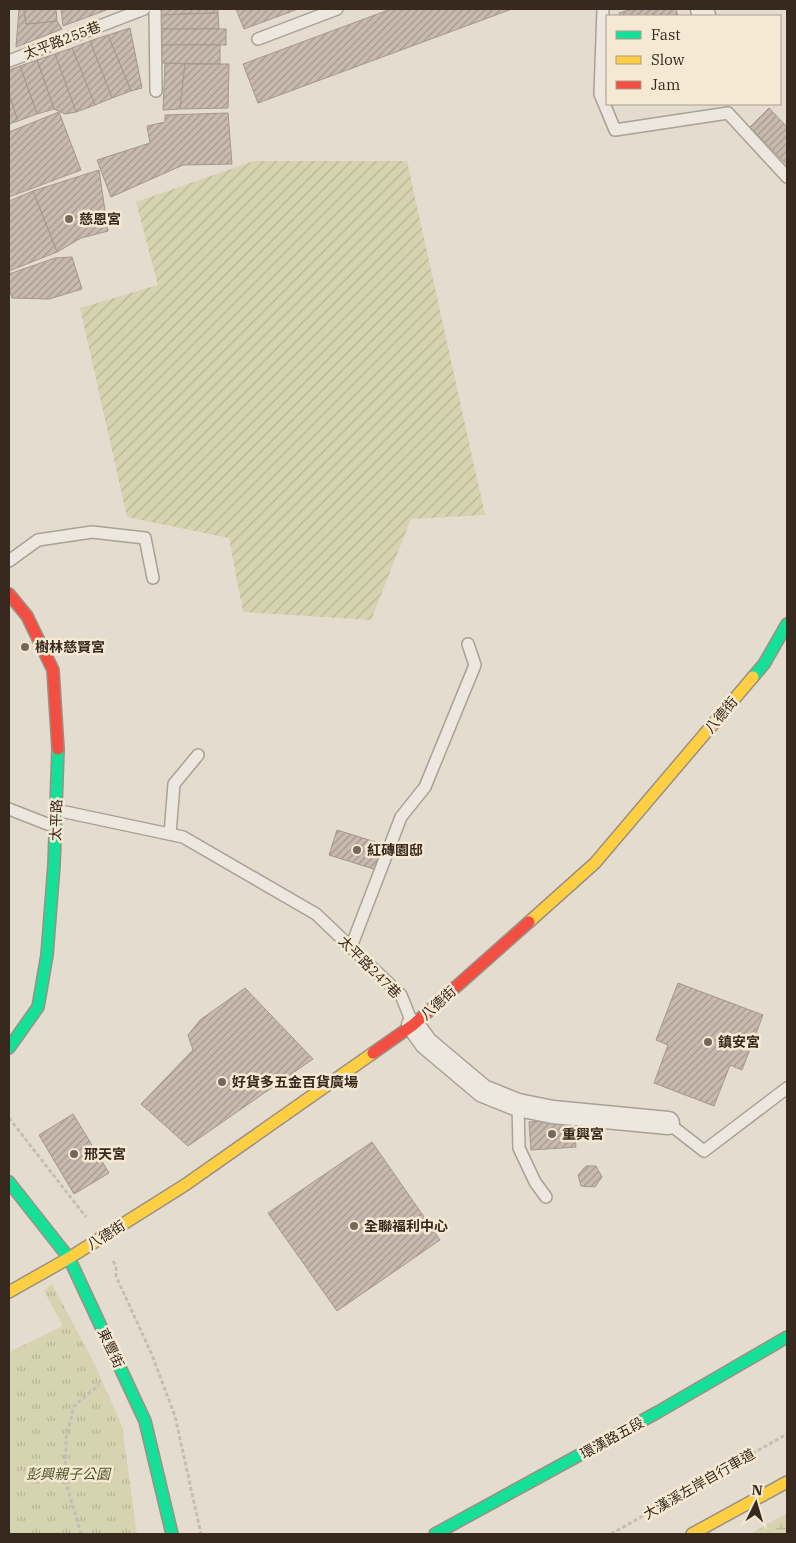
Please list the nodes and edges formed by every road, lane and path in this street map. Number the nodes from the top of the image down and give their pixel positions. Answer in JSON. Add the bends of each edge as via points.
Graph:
{"nodes":[{"id":1,"x":144,"y":9,"type":"edge"},
{"id":2,"x":155,"y":9,"type":"edge"},
{"id":3,"x":337,"y":9,"type":"edge"},
{"id":4,"x":603,"y":9,"type":"edge"},
{"id":5,"x":258,"y":39,"type":"dead end"},
{"id":6,"x":9,"y":61,"type":"edge"},
{"id":7,"x":156,"y":91,"type":"dead end"},
{"id":8,"x":787,"y":177,"type":"edge"},
{"id":9,"x":9,"y":561,"type":"edge"},
{"id":10,"x":153,"y":578,"type":"dead end"},
{"id":11,"x":9,"y":594,"type":"edge"},
{"id":12,"x":787,"y":624,"type":"edge"},
{"id":13,"x":468,"y":644,"type":"dead end"},
{"id":14,"x":198,"y":755,"type":"dead end"},
{"id":15,"x":9,"y":809,"type":"edge"},
{"id":16,"x":56,"y":810,"type":"junction"},
{"id":17,"x":55,"y":827,"type":"junction"},
{"id":18,"x":170,"y":834,"type":"junction"},
{"id":19,"x":351,"y":947,"type":"junction"},
{"id":20,"x":413,"y":1025,"type":"junction"},
{"id":21,"x":9,"y":1048,"type":"edge"},
{"id":22,"x":787,"y":1088,"type":"edge"},
{"id":23,"x":518,"y":1105,"type":"junction"},
{"id":24,"x":668,"y":1123,"type":"joint"},
{"id":25,"x":9,"y":1182,"type":"edge"},
{"id":26,"x":546,"y":1197,"type":"dead end"},
{"id":27,"x":69,"y":1258,"type":"junction"},
{"id":28,"x":9,"y":1292,"type":"edge"},
{"id":29,"x":787,"y":1337,"type":"edge"},
{"id":30,"x":99,"y":1385,"type":"dead end"},
{"id":31,"x":787,"y":1434,"type":"edge"},
{"id":32,"x":787,"y":1482,"type":"edge"},
{"id":33,"x":81,"y":1534,"type":"edge"},
{"id":34,"x":172,"y":1534,"type":"edge"},
{"id":35,"x":435,"y":1534,"type":"edge"},
{"id":36,"x":610,"y":1534,"type":"edge"},
{"id":37,"x":692,"y":1534,"type":"edge"}],
"edges":[{"from":1,"to":6,"type":"lane","name":"太平路255巷"},
{"from":2,"to":7,"type":"lane"},
{"from":3,"to":5,"type":"lane"},
{"from":4,"to":8,"type":"lane","via":[[600,94],[614,130],[728,113]]},
{"from":9,"to":10,"type":"lane","via":[[38,540],[92,532],[145,538]]},
{"from":11,"to":16,"type":"street","name":"太平路","via":[[27,616],[53,670],[58,748]]},
{"from":12,"to":20,"type":"street","name":"八德街","via":[[764,664],[595,863]]},
{"from":13,"to":19,"type":"lane","via":[[475,665],[425,787],[402,816]]},
{"from":14,"to":18,"type":"lane","via":[[174,784]]},
{"from":15,"to":17,"type":"lane"},
{"from":16,"to":17,"type":"street","name":"太平路"},
{"from":16,"to":18,"type":"lane","name":"太平路247巷"},
{"from":17,"to":21,"type":"street","name":"太平路","via":[[47,955],[38,1007]]},
{"from":18,"to":19,"type":"lane","name":"太平路247巷","via":[[184,837],[316,914]]},
{"from":19,"to":20,"type":"lane","name":"太平路247巷","via":[[401,995]]},
{"from":20,"to":23,"type":"street","name":"太平路247巷","via":[[426,1043],[483,1091]]},
{"from":20,"to":27,"type":"street","name":"八德街","via":[[185,1185]]},
{"from":22,"to":24,"type":"lane","via":[[704,1151]]},
{"from":23,"to":24,"type":"street","name":"太平路247巷","via":[[553,1112]]},
{"from":23,"to":26,"type":"lane","via":[[519,1148]]},
{"from":25,"to":27,"type":"street","name":"東豐街"},
{"from":27,"to":28,"type":"street","name":"八德街"},
{"from":27,"to":34,"type":"street","name":"東豐街","via":[[145,1420]]},
{"from":29,"to":35,"type":"street","name":"環漢路五段"},
{"from":30,"to":33,"type":"path","via":[[74,1406],[66,1438],[65,1480]]},
{"from":31,"to":36,"type":"path","name":"大漢溪左岸自行車道"},
{"from":32,"to":37,"type":"street"}]}
